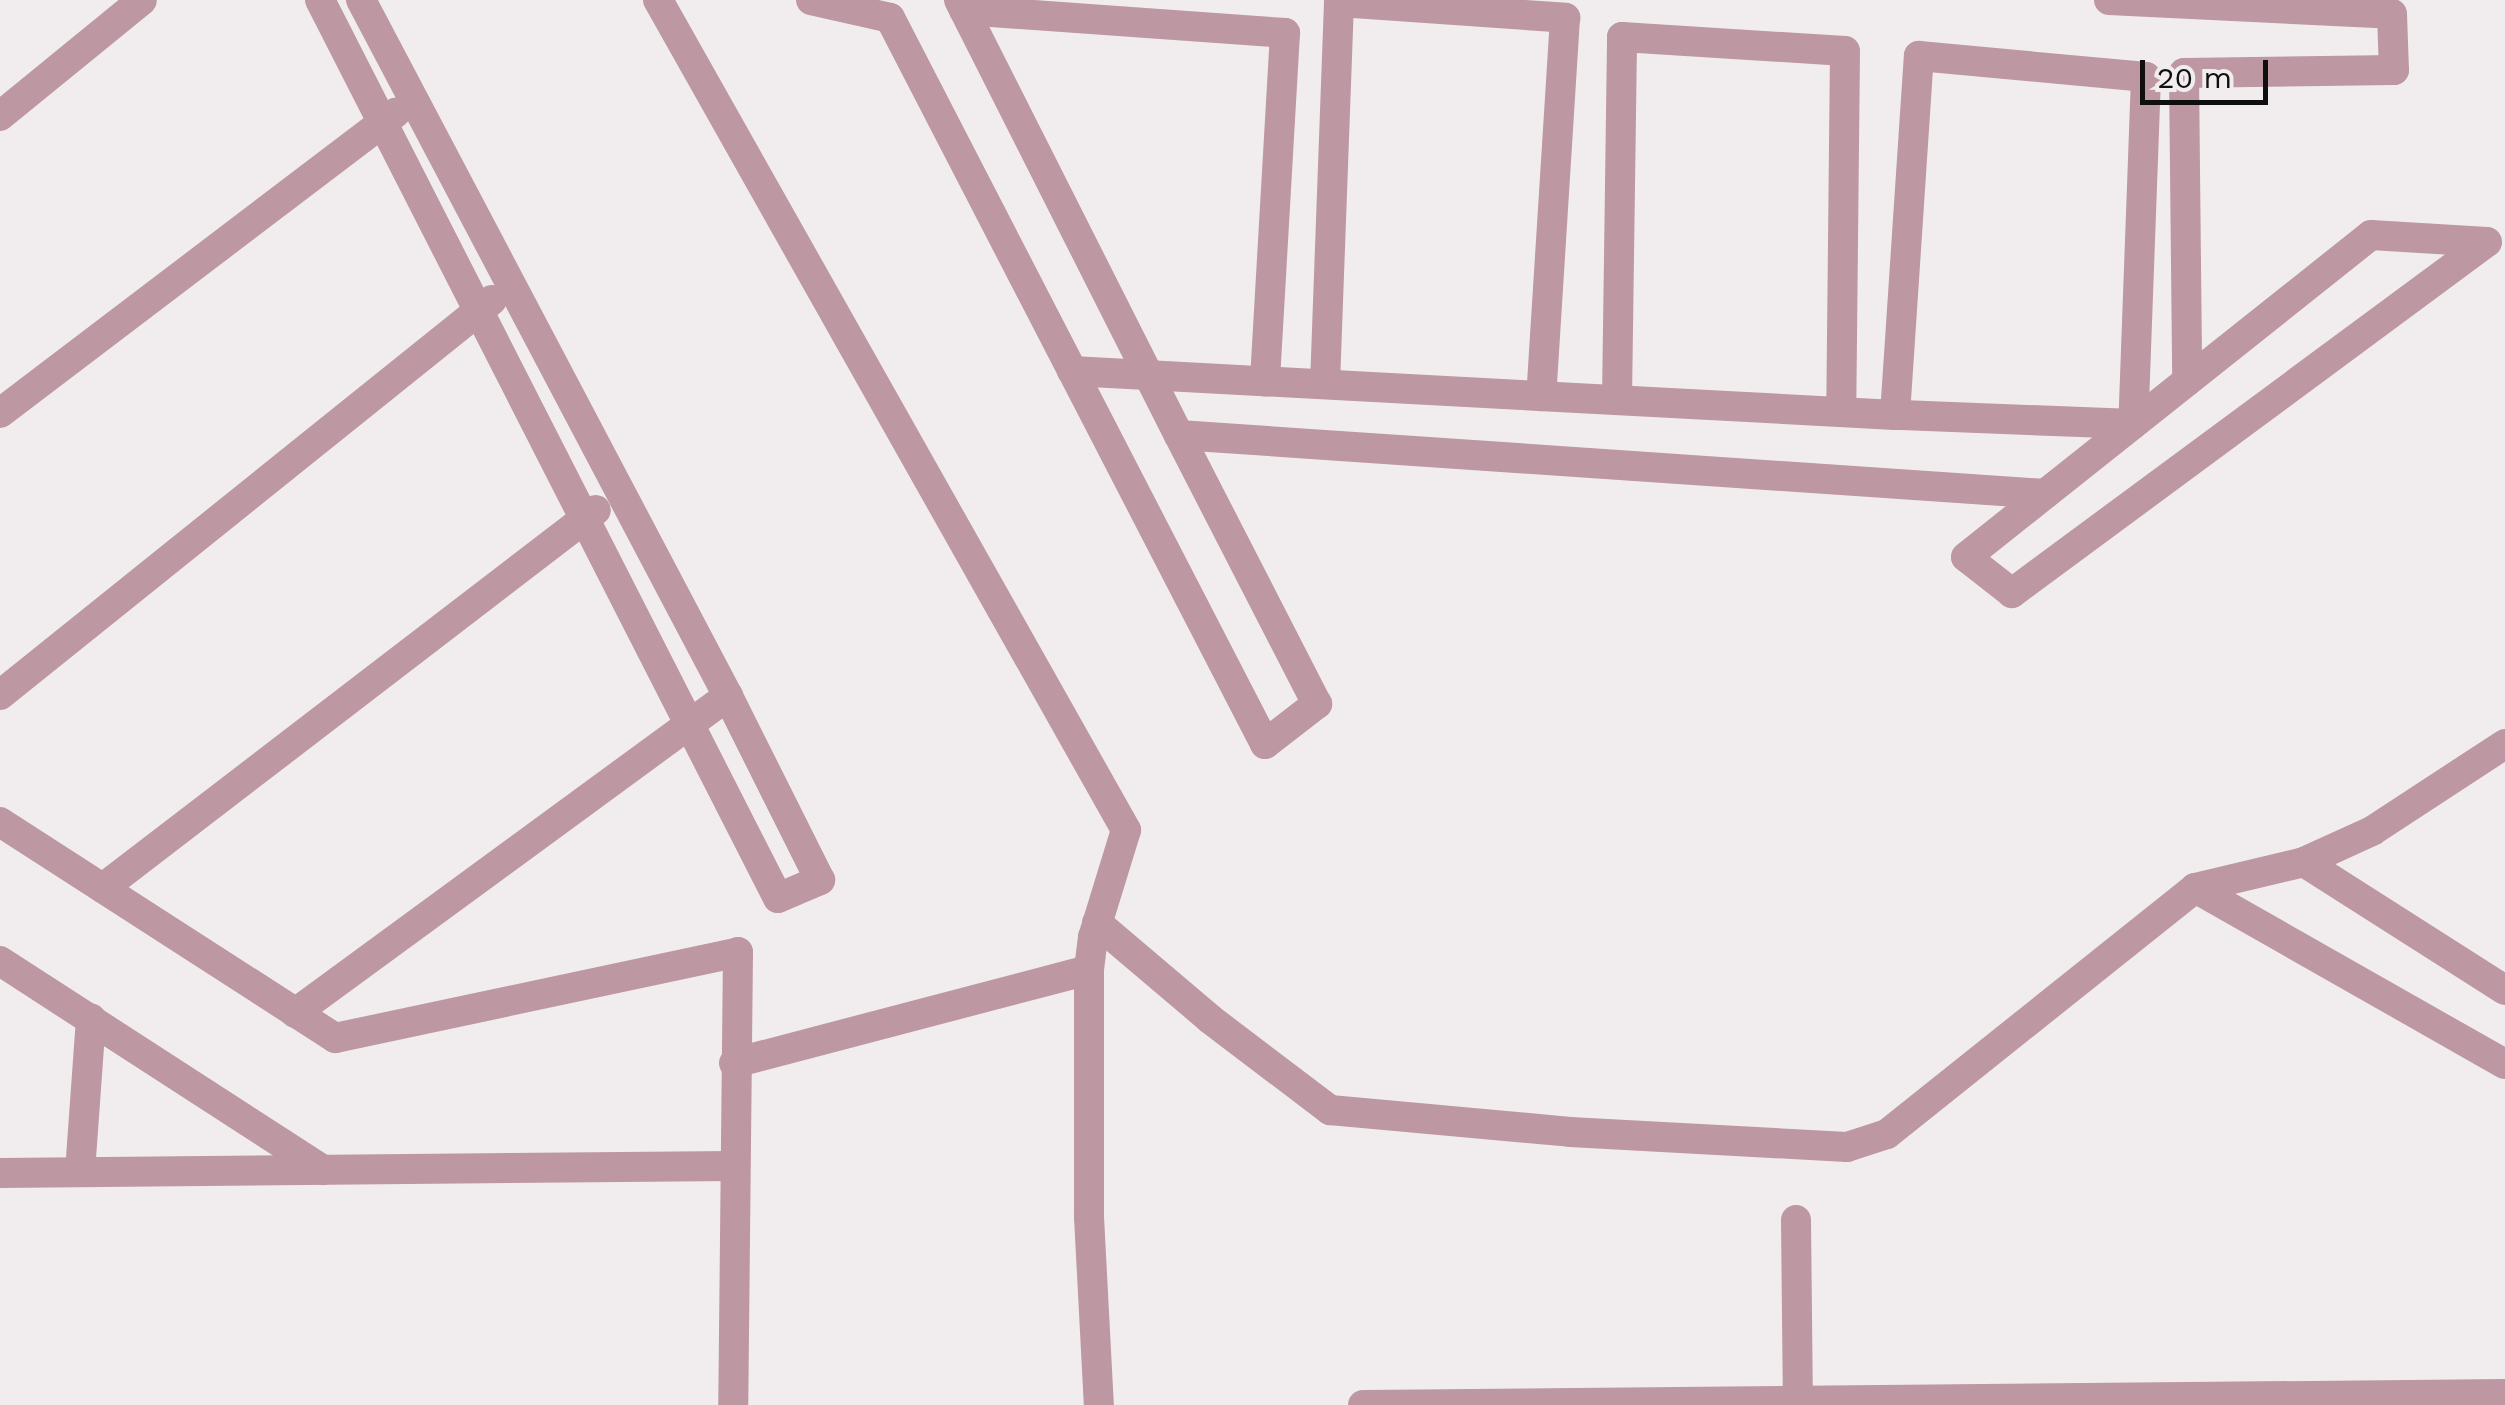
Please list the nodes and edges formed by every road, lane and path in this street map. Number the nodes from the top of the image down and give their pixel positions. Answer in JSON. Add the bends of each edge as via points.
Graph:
{"nodes":[{"id":1,"x":142,"y":0,"type":"edge"},
{"id":2,"x":320,"y":0,"type":"edge"},
{"id":3,"x":361,"y":0,"type":"edge"},
{"id":4,"x":658,"y":0,"type":"edge"},
{"id":5,"x":811,"y":0,"type":"edge"},
{"id":6,"x":2109,"y":0,"type":"edge"},
{"id":7,"x":961,"y":5,"type":"edge"},
{"id":8,"x":414,"y":98,"type":"junction"},
{"id":9,"x":0,"y":116,"type":"edge"},
{"id":10,"x":382,"y":124,"type":"junction"},
{"id":11,"x":510,"y":286,"type":"junction"},
{"id":12,"x":478,"y":312,"type":"junction"},
{"id":13,"x":1072,"y":370,"type":"junction"},
{"id":14,"x":1149,"y":375,"type":"junction"},
{"id":15,"x":1265,"y":381,"type":"junction"},
{"id":16,"x":2187,"y":382,"type":"junction"},
{"id":17,"x":1324,"y":384,"type":"junction"},
{"id":18,"x":1540,"y":396,"type":"junction"},
{"id":19,"x":1616,"y":400,"type":"junction"},
{"id":20,"x":1841,"y":412,"type":"junction"},
{"id":21,"x":0,"y":413,"type":"edge"},
{"id":22,"x":1895,"y":415,"type":"junction"},
{"id":23,"x":2133,"y":424,"type":"junction"},
{"id":24,"x":1179,"y":435,"type":"junction"},
{"id":25,"x":619,"y":493,"type":"junction"},
{"id":26,"x":2045,"y":494,"type":"junction"},
{"id":27,"x":584,"y":519,"type":"junction"},
{"id":28,"x":0,"y":695,"type":"edge"},
{"id":29,"x":728,"y":696,"type":"junction"},
{"id":30,"x":688,"y":725,"type":"junction"},
{"id":31,"x":2505,"y":744,"type":"edge"},
{"id":32,"x":0,"y":822,"type":"edge"},
{"id":33,"x":2304,"y":862,"type":"junction"},
{"id":34,"x":103,"y":888,"type":"junction"},
{"id":35,"x":2195,"y":888,"type":"junction"},
{"id":36,"x":1097,"y":923,"type":"junction"},
{"id":37,"x":0,"y":961,"type":"edge"},
{"id":38,"x":1089,"y":970,"type":"junction"},
{"id":39,"x":2505,"y":990,"type":"edge"},
{"id":40,"x":295,"y":1013,"type":"junction"},
{"id":41,"x":91,"y":1018,"type":"junction"},
{"id":42,"x":734,"y":1063,"type":"junction"},
{"id":43,"x":2505,"y":1064,"type":"edge"},
{"id":44,"x":733,"y":1166,"type":"junction"},
{"id":45,"x":323,"y":1170,"type":"junction"},
{"id":46,"x":80,"y":1172,"type":"junction"},
{"id":47,"x":0,"y":1173,"type":"edge"},
{"id":48,"x":1796,"y":1220,"type":"dead end"},
{"id":49,"x":2505,"y":1394,"type":"edge"},
{"id":50,"x":1798,"y":1402,"type":"edge"},
{"id":51,"x":733,"y":1405,"type":"edge"},
{"id":52,"x":1099,"y":1405,"type":"edge"},
{"id":53,"x":1363,"y":1405,"type":"edge"}],
"edges":[{"from":1,"to":9,"type":"street"},
{"from":2,"to":10,"type":"street"},
{"from":3,"to":8,"type":"street"},
{"from":4,"to":36,"type":"street","via":[[1126,830]]},
{"from":5,"to":13,"type":"street","via":[[890,18]]},
{"from":6,"to":16,"type":"street","via":[[2392,14],[2394,70],[2184,72]]},
{"from":7,"to":14,"type":"street"},
{"from":7,"to":15,"type":"street","via":[[1285,33]]},
{"from":8,"to":10,"type":"street"},
{"from":8,"to":11,"type":"street"},
{"from":10,"to":12,"type":"street"},
{"from":10,"to":21,"type":"street"},
{"from":11,"to":12,"type":"street"},
{"from":11,"to":25,"type":"street"},
{"from":12,"to":27,"type":"street"},
{"from":12,"to":28,"type":"street"},
{"from":13,"to":14,"type":"street"},
{"from":13,"to":24,"type":"street","via":[[1265,744],[1317,704]]},
{"from":14,"to":15,"type":"street"},
{"from":14,"to":24,"type":"street"},
{"from":15,"to":17,"type":"street"},
{"from":16,"to":23,"type":"street"},
{"from":16,"to":26,"type":"street","via":[[2370,236],[2487,242],[2012,593],[1966,557]]},
{"from":17,"to":18,"type":"street"},
{"from":17,"to":18,"type":"street","via":[[1339,2],[1566,18]]},
{"from":18,"to":19,"type":"street"},
{"from":19,"to":20,"type":"street"},
{"from":19,"to":20,"type":"street","via":[[1622,37],[1846,51]]},
{"from":20,"to":22,"type":"street"},
{"from":22,"to":23,"type":"street"},
{"from":22,"to":23,"type":"street","via":[[1919,56],[2146,77]]},
{"from":23,"to":26,"type":"street"},
{"from":24,"to":26,"type":"street"},
{"from":25,"to":27,"type":"street"},
{"from":25,"to":29,"type":"street"},
{"from":27,"to":30,"type":"street"},
{"from":27,"to":34,"type":"street"},
{"from":29,"to":30,"type":"street"},
{"from":29,"to":30,"type":"street","via":[[820,880],[778,898]]},
{"from":30,"to":40,"type":"street"},
{"from":31,"to":33,"type":"street","via":[[2372,831]]},
{"from":32,"to":34,"type":"street"},
{"from":33,"to":35,"type":"street"},
{"from":33,"to":39,"type":"street"},
{"from":34,"to":40,"type":"street"},
{"from":35,"to":36,"type":"street","via":[[1887,1134],[1847,1146],[1570,1132],[1330,1110]]},
{"from":35,"to":43,"type":"street"},
{"from":36,"to":38,"type":"street"},
{"from":37,"to":41,"type":"street"},
{"from":38,"to":42,"type":"street"},
{"from":38,"to":52,"type":"street","via":[[1089,1217]]},
{"from":40,"to":42,"type":"street","via":[[334,1038],[738,952]]},
{"from":41,"to":45,"type":"street"},
{"from":41,"to":46,"type":"street"},
{"from":42,"to":44,"type":"street"},
{"from":44,"to":45,"type":"street"},
{"from":44,"to":51,"type":"street"},
{"from":45,"to":46,"type":"street"},
{"from":46,"to":47,"type":"street"},
{"from":48,"to":50,"type":"street"},
{"from":49,"to":50,"type":"street"},
{"from":50,"to":53,"type":"street"}]}
